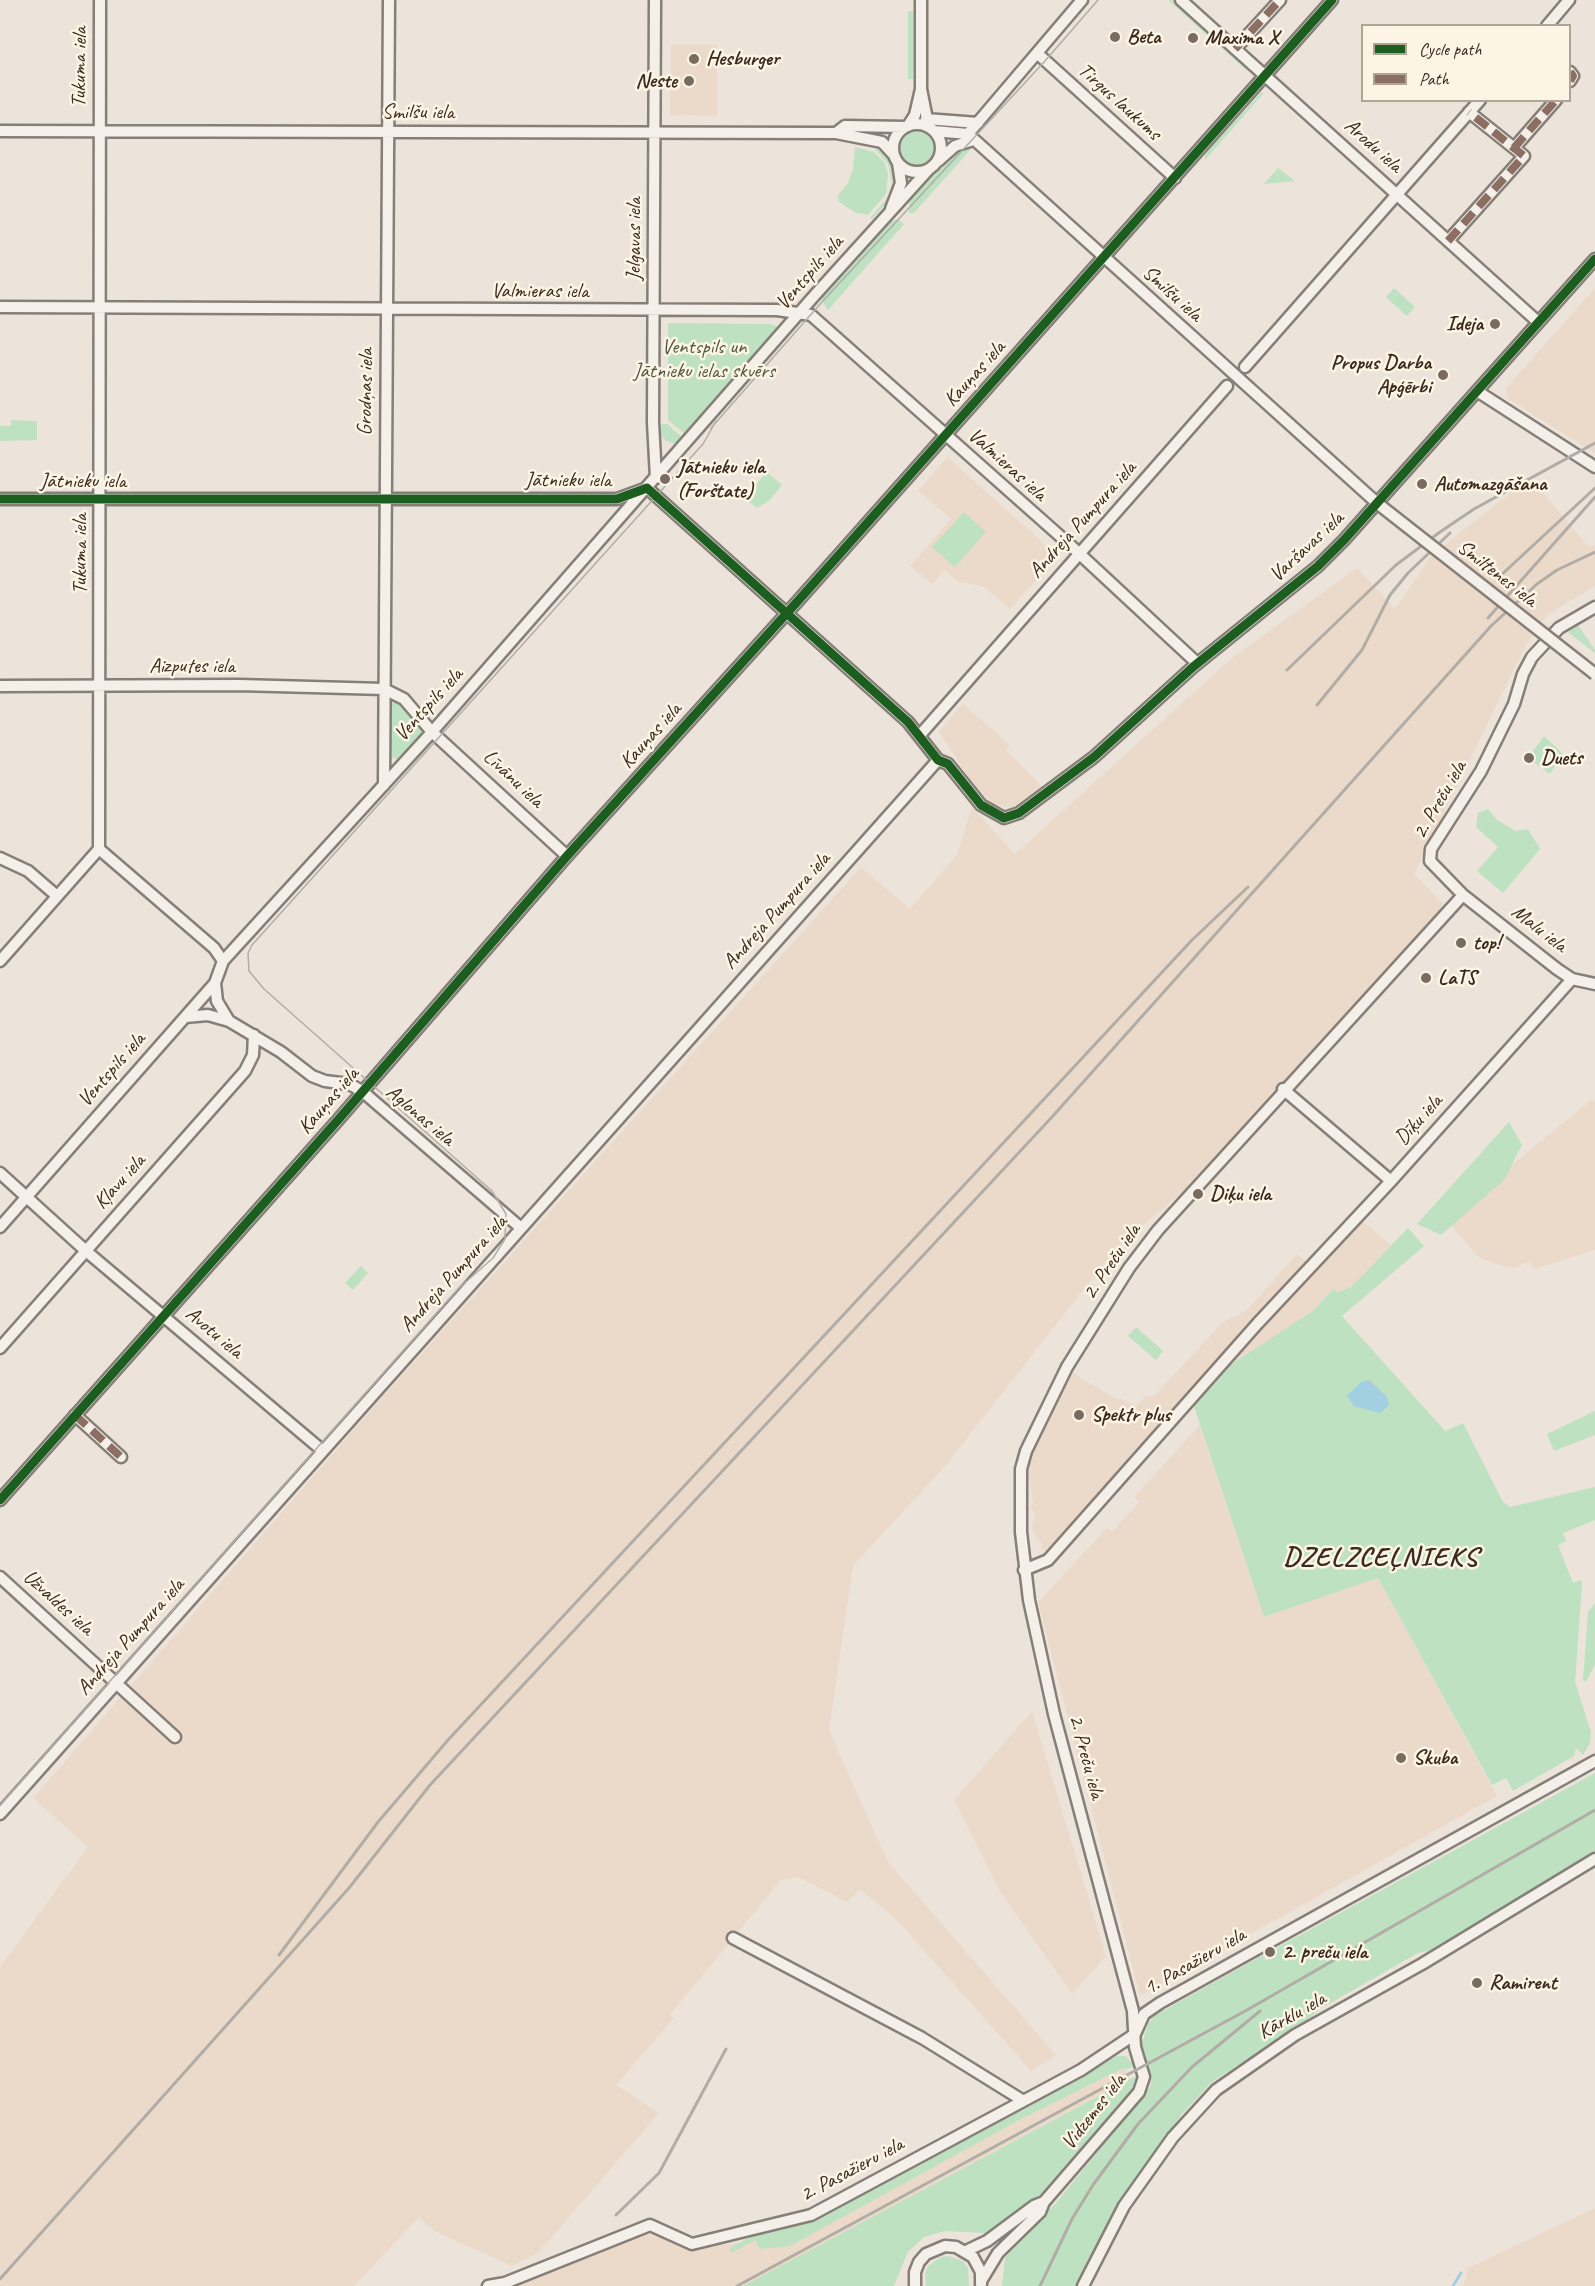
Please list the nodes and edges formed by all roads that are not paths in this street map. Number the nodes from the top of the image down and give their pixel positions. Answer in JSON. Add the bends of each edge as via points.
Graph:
{"nodes":[{"id":1,"x":100,"y":0,"type":"edge"},
{"id":2,"x":390,"y":0,"type":"edge"},
{"id":3,"x":655,"y":0,"type":"edge"},
{"id":4,"x":921,"y":0,"type":"edge"},
{"id":5,"x":1082,"y":0,"type":"edge"},
{"id":6,"x":1181,"y":0,"type":"edge"},
{"id":7,"x":1280,"y":0,"type":"edge"},
{"id":8,"x":1332,"y":0,"type":"edge"},
{"id":9,"x":1569,"y":0,"type":"edge"},
{"id":10,"x":1549,"y":24,"type":"edge"},
{"id":11,"x":1235,"y":49,"type":"junction"},
{"id":12,"x":1038,"y":54,"type":"junction"},
{"id":13,"x":1265,"y":76,"type":"junction"},
{"id":14,"x":921,"y":89,"type":"junction"},
{"id":15,"x":1478,"y":102,"type":"edge"},
{"id":16,"x":1554,"y":102,"type":"edge"},
{"id":17,"x":1469,"y":112,"type":"junction"},
{"id":18,"x":978,"y":123,"type":"junction"},
{"id":19,"x":930,"y":126,"type":"junction"},
{"id":20,"x":907,"y":127,"type":"junction"},
{"id":21,"x":0,"y":131,"type":"edge"},
{"id":22,"x":99,"y":131,"type":"junction"},
{"id":23,"x":388,"y":132,"type":"junction"},
{"id":24,"x":654,"y":132,"type":"junction"},
{"id":25,"x":836,"y":133,"type":"junction"},
{"id":26,"x":971,"y":137,"type":"junction"},
{"id":27,"x":1514,"y":148,"type":"junction"},
{"id":28,"x":896,"y":159,"type":"junction"},
{"id":29,"x":938,"y":161,"type":"junction"},
{"id":30,"x":929,"y":169,"type":"junction"},
{"id":31,"x":1175,"y":178,"type":"junction"},
{"id":32,"x":1397,"y":194,"type":"junction"},
{"id":33,"x":891,"y":210,"type":"junction"},
{"id":34,"x":1448,"y":241,"type":"junction"},
{"id":35,"x":1102,"y":258,"type":"junction"},
{"id":36,"x":1595,"y":259,"type":"edge"},
{"id":37,"x":0,"y":307,"type":"edge"},
{"id":38,"x":100,"y":309,"type":"junction"},
{"id":39,"x":387,"y":310,"type":"junction"},
{"id":40,"x":654,"y":310,"type":"junction"},
{"id":41,"x":800,"y":313,"type":"junction"},
{"id":42,"x":1538,"y":322,"type":"junction"},
{"id":43,"x":1245,"y":367,"type":"dead end"},
{"id":44,"x":1227,"y":386,"type":"dead end"},
{"id":45,"x":1477,"y":390,"type":"junction"},
{"id":46,"x":945,"y":434,"type":"junction"},
{"id":47,"x":1595,"y":467,"type":"edge"},
{"id":48,"x":656,"y":478,"type":"junction"},
{"id":49,"x":647,"y":488,"type":"junction"},
{"id":50,"x":385,"y":498,"type":"junction"},
{"id":51,"x":0,"y":499,"type":"edge"},
{"id":52,"x":99,"y":499,"type":"junction"},
{"id":53,"x":1377,"y":503,"type":"junction"},
{"id":54,"x":1079,"y":554,"type":"junction"},
{"id":55,"x":1595,"y":607,"type":"edge"},
{"id":56,"x":787,"y":613,"type":"junction"},
{"id":57,"x":1197,"y":663,"type":"junction"},
{"id":58,"x":1595,"y":674,"type":"edge"},
{"id":59,"x":0,"y":686,"type":"edge"},
{"id":60,"x":100,"y":686,"type":"junction"},
{"id":61,"x":384,"y":689,"type":"junction"},
{"id":62,"x":432,"y":732,"type":"junction"},
{"id":63,"x":920,"y":735,"type":"junction"},
{"id":64,"x":938,"y":760,"type":"junction"},
{"id":65,"x":384,"y":785,"type":"junction"},
{"id":66,"x":99,"y":849,"type":"junction"},
{"id":67,"x":567,"y":856,"type":"junction"},
{"id":68,"x":0,"y":858,"type":"edge"},
{"id":69,"x":1463,"y":895,"type":"junction"},
{"id":70,"x":57,"y":896,"type":"junction"},
{"id":71,"x":223,"y":960,"type":"junction"},
{"id":72,"x":0,"y":961,"type":"edge"},
{"id":73,"x":1572,"y":979,"type":"junction"},
{"id":74,"x":215,"y":983,"type":"junction"},
{"id":75,"x":1595,"y":984,"type":"edge"},
{"id":76,"x":185,"y":1017,"type":"junction"},
{"id":77,"x":229,"y":1021,"type":"junction"},
{"id":78,"x":254,"y":1035,"type":"junction"},
{"id":79,"x":1283,"y":1089,"type":"junction"},
{"id":80,"x":362,"y":1091,"type":"junction"},
{"id":81,"x":0,"y":1173,"type":"edge"},
{"id":82,"x":1391,"y":1181,"type":"junction"},
{"id":83,"x":26,"y":1197,"type":"junction"},
{"id":84,"x":0,"y":1227,"type":"edge"},
{"id":85,"x":522,"y":1228,"type":"junction"},
{"id":86,"x":86,"y":1251,"type":"junction"},
{"id":87,"x":164,"y":1316,"type":"junction"},
{"id":88,"x":0,"y":1348,"type":"edge"},
{"id":89,"x":75,"y":1415,"type":"junction"},
{"id":90,"x":323,"y":1451,"type":"junction"},
{"id":91,"x":121,"y":1457,"type":"dead end"},
{"id":92,"x":0,"y":1500,"type":"edge"},
{"id":93,"x":1024,"y":1570,"type":"junction"},
{"id":94,"x":0,"y":1577,"type":"edge"},
{"id":95,"x":117,"y":1683,"type":"junction"},
{"id":96,"x":175,"y":1737,"type":"dead end"},
{"id":97,"x":1595,"y":1761,"type":"edge"},
{"id":98,"x":0,"y":1814,"type":"edge"},
{"id":99,"x":1595,"y":1860,"type":"edge"},
{"id":100,"x":733,"y":1938,"type":"dead end"},
{"id":101,"x":1135,"y":2034,"type":"junction"},
{"id":102,"x":1022,"y":2100,"type":"junction"},
{"id":103,"x":1044,"y":2202,"type":"junction"},
{"id":104,"x":966,"y":2251,"type":"junction"},
{"id":105,"x":915,"y":2272,"type":"junction"},
{"id":106,"x":981,"y":2283,"type":"edge"},
{"id":107,"x":488,"y":2286,"type":"edge"},
{"id":108,"x":908,"y":2286,"type":"edge"},
{"id":109,"x":915,"y":2286,"type":"edge"},
{"id":110,"x":1083,"y":2286,"type":"edge"}],
"edges":[{"from":1,"to":22,"type":"street","name":"Tukuma iela"},
{"from":2,"to":23,"type":"street","name":"Grodņas iela"},
{"from":3,"to":24,"type":"street","name":"Jelgavas iela"},
{"from":4,"to":14,"type":"street"},
{"from":5,"to":12,"type":"street"},
{"from":6,"to":11,"type":"street","name":"Arodu iela"},
{"from":7,"to":11,"type":"street"},
{"from":8,"to":13,"type":"street","name":"Kauņas iela"},
{"from":9,"to":10,"type":"street"},
{"from":11,"to":13,"type":"street","name":"Arodu iela"},
{"from":12,"to":18,"type":"street"},
{"from":12,"to":31,"type":"street","name":"Tirgus laukums"},
{"from":13,"to":31,"type":"street","name":"Kauņas iela"},
{"from":13,"to":32,"type":"street","name":"Arodu iela"},
{"from":14,"to":19,"type":"street"},
{"from":14,"to":20,"type":"street","via":[[915,115]]},
{"from":15,"to":17,"type":"street"},
{"from":16,"to":27,"type":"street"},
{"from":17,"to":27,"type":"street"},
{"from":17,"to":32,"type":"street"},
{"from":18,"to":19,"type":"street"},
{"from":18,"to":26,"type":"street"},
{"from":19,"to":20,"type":"street"},
{"from":19,"to":26,"type":"street"},
{"from":19,"to":29,"type":"street","via":[[941,145]]},
{"from":20,"to":25,"type":"street","name":"Smilšu iela","via":[[845,126]]},
{"from":20,"to":28,"type":"street","via":[[895,139]]},
{"from":21,"to":22,"type":"street","name":"Smilšu iela"},
{"from":22,"to":23,"type":"street","name":"Smilšu iela"},
{"from":22,"to":38,"type":"street","name":"Tukuma iela"},
{"from":23,"to":24,"type":"street","name":"Smilšu iela"},
{"from":23,"to":39,"type":"street","name":"Grodņas iela"},
{"from":24,"to":25,"type":"street","name":"Smilšu iela"},
{"from":24,"to":40,"type":"street","name":"Jelgavas iela"},
{"from":25,"to":28,"type":"street","name":"Smilšu iela","via":[[882,142]]},
{"from":26,"to":29,"type":"street"},
{"from":26,"to":35,"type":"street","name":"Smilšu iela"},
{"from":27,"to":34,"type":"street","via":[[1524,156]]},
{"from":28,"to":30,"type":"street","via":[[916,172]]},
{"from":28,"to":33,"type":"street","name":"Ventspils iela","via":[[901,183]]},
{"from":29,"to":30,"type":"street"},
{"from":30,"to":33,"type":"street","name":"Ventspils iela"},
{"from":31,"to":35,"type":"street","name":"Kauņas iela"},
{"from":32,"to":34,"type":"street","name":"Arodu iela"},
{"from":32,"to":43,"type":"street"},
{"from":33,"to":41,"type":"street","name":"Ventspils iela"},
{"from":34,"to":42,"type":"street","name":"Arodu iela"},
{"from":35,"to":46,"type":"street","name":"Kauņas iela"},
{"from":35,"to":53,"type":"street","name":"Smilšu iela"},
{"from":36,"to":42,"type":"street","name":"Varšavas iela"},
{"from":37,"to":38,"type":"street","name":"Valmieras iela"},
{"from":38,"to":39,"type":"street","name":"Valmieras iela"},
{"from":38,"to":52,"type":"street","name":"Tukuma iela"},
{"from":39,"to":40,"type":"street","name":"Valmieras iela"},
{"from":39,"to":50,"type":"street","name":"Grodņas iela"},
{"from":40,"to":41,"type":"street","name":"Valmieras iela"},
{"from":40,"to":48,"type":"street","name":"Jelgavas iela"},
{"from":41,"to":46,"type":"street","name":"Valmieras iela","via":[[820,322]]},
{"from":41,"to":48,"type":"street","name":"Ventspils iela"},
{"from":42,"to":45,"type":"street","name":"Varšavas iela"},
{"from":44,"to":54,"type":"street","name":"Andreja Pumpura iela"},
{"from":45,"to":47,"type":"street"},
{"from":45,"to":53,"type":"street","name":"Varšavas iela"},
{"from":46,"to":54,"type":"street","name":"Valmieras iela"},
{"from":46,"to":56,"type":"street","name":"Kauņas iela"},
{"from":48,"to":49,"type":"street","name":"Ventspils iela"},
{"from":49,"to":50,"type":"street","name":"Jātnieku iela","via":[[617,499]]},
{"from":49,"to":56,"type":"street"},
{"from":49,"to":62,"type":"street","name":"Ventspils iela"},
{"from":50,"to":52,"type":"street","name":"Jātnieku iela"},
{"from":50,"to":61,"type":"street","name":"Grodņas iela"},
{"from":51,"to":52,"type":"street","name":"Jātnieku iela"},
{"from":52,"to":60,"type":"street","name":"Tukuma iela"},
{"from":53,"to":57,"type":"street","name":"Varšavas iela","via":[[1318,566]]},
{"from":53,"to":58,"type":"street","name":"Smiltenes iela","bridge":true},
{"from":54,"to":57,"type":"street","name":"Valmieras iela"},
{"from":54,"to":63,"type":"street","name":"Andreja Pumpura iela"},
{"from":55,"to":69,"type":"street","name":"2. Preču iela","via":[[1559,628],[1544,642],[1523,674],[1514,704],[1480,771],[1431,849],[1430,861]]},
{"from":56,"to":63,"type":"street"},
{"from":56,"to":67,"type":"street","name":"Kauņas iela"},
{"from":57,"to":64,"type":"street","name":"Varšavas iela","via":[[1094,757],[1019,813],[1004,818],[981,805],[948,764]]},
{"from":59,"to":60,"type":"street","name":"Aizputes iela"},
{"from":60,"to":61,"type":"street","name":"Aizputes iela"},
{"from":60,"to":66,"type":"street","name":"Tukuma iela"},
{"from":61,"to":62,"type":"street","name":"Līvānu iela","via":[[404,699]]},
{"from":61,"to":65,"type":"street","name":"Grodņas iela"},
{"from":62,"to":65,"type":"street","name":"Ventspils iela"},
{"from":62,"to":67,"type":"street","name":"Līvānu iela"},
{"from":63,"to":64,"type":"street"},
{"from":64,"to":85,"type":"street","name":"Andreja Pumpura iela"},
{"from":65,"to":71,"type":"street","name":"Ventspils iela"},
{"from":66,"to":70,"type":"street"},
{"from":66,"to":71,"type":"street"},
{"from":67,"to":80,"type":"street","name":"Kauņas iela"},
{"from":68,"to":70,"type":"street","via":[[28,871]]},
{"from":69,"to":73,"type":"street","name":"Malu iela"},
{"from":69,"to":79,"type":"street","name":"2. Preču iela"},
{"from":70,"to":72,"type":"street"},
{"from":71,"to":74,"type":"street","name":"Ventspils iela"},
{"from":73,"to":75,"type":"street","name":"Malu iela"},
{"from":73,"to":82,"type":"street","name":"Dīķu iela"},
{"from":74,"to":76,"type":"street","name":"Ventspils iela"},
{"from":74,"to":77,"type":"street","via":[[217,1001]]},
{"from":76,"to":77,"type":"street","name":"Aglonas iela","via":[[208,1015]]},
{"from":76,"to":83,"type":"street","name":"Ventspils iela"},
{"from":77,"to":78,"type":"street","name":"Aglonas iela"},
{"from":78,"to":80,"type":"street","name":"Aglonas iela","via":[[312,1076]]},
{"from":78,"to":86,"type":"street","name":"Kļavu iela","via":[[253,1055],[245,1071]]},
{"from":79,"to":82,"type":"street"},
{"from":79,"to":93,"type":"street","name":"2. Preču iela","via":[[1129,1268],[1054,1391],[1021,1468]]},
{"from":80,"to":85,"type":"street","name":"Aglonas iela"},
{"from":80,"to":87,"type":"street","name":"Kauņas iela"},
{"from":81,"to":83,"type":"street","name":"Avotu iela"},
{"from":82,"to":93,"type":"street","name":"Dīķu iela","via":[[1258,1323],[1048,1560]]},
{"from":83,"to":84,"type":"street","name":"Ventspils iela"},
{"from":83,"to":86,"type":"street","name":"Avotu iela"},
{"from":85,"to":90,"type":"street","name":"Andreja Pumpura iela"},
{"from":86,"to":87,"type":"street","name":"Avotu iela"},
{"from":86,"to":88,"type":"street","name":"Kļavu iela"},
{"from":87,"to":89,"type":"street","name":"Kauņas iela"},
{"from":87,"to":90,"type":"street","name":"Avotu iela"},
{"from":89,"to":91,"type":"street"},
{"from":89,"to":92,"type":"street","name":"Kauņas iela"},
{"from":90,"to":95,"type":"street","name":"Andreja Pumpura iela"},
{"from":93,"to":101,"type":"street","name":"2. Preču iela","via":[[1054,1714],[1133,2011]]},
{"from":94,"to":95,"type":"street","name":"Užvaldes iela"},
{"from":95,"to":96,"type":"street","name":"Užvaldes iela"},
{"from":95,"to":98,"type":"street","name":"Andreja Pumpura iela"},
{"from":97,"to":101,"type":"street","name":"1. Pasažieru iela","via":[[1160,2003],[1144,2014]]},
{"from":99,"to":110,"type":"street","name":"Kārklu iela","via":[[1295,2035],[1216,2090],[1173,2136],[1124,2206]]},
{"from":100,"to":102,"type":"street","via":[[922,2038]]},
{"from":101,"to":102,"type":"street","name":"1. Pasažieru iela","via":[[1081,2070]]},
{"from":101,"to":103,"type":"street","name":"Vidzemes iela","via":[[1144,2077],[1139,2092]]},
{"from":102,"to":107,"type":"street","name":"2. Pasažieru iela","via":[[800,2220],[692,2244],[650,2225],[505,2283]]},
{"from":103,"to":104,"type":"street","name":"Vidzemes iela"},
{"from":103,"to":106,"type":"street","name":"Vidzemes iela","via":[[1040,2212],[998,2253]]},
{"from":104,"to":105,"type":"street","via":[[956,2247],[935,2248],[926,2254]]},
{"from":104,"to":106,"type":"street","name":"Vidzemes iela","via":[[978,2264]]},
{"from":105,"to":108,"type":"street"},
{"from":105,"to":109,"type":"street"}]}
